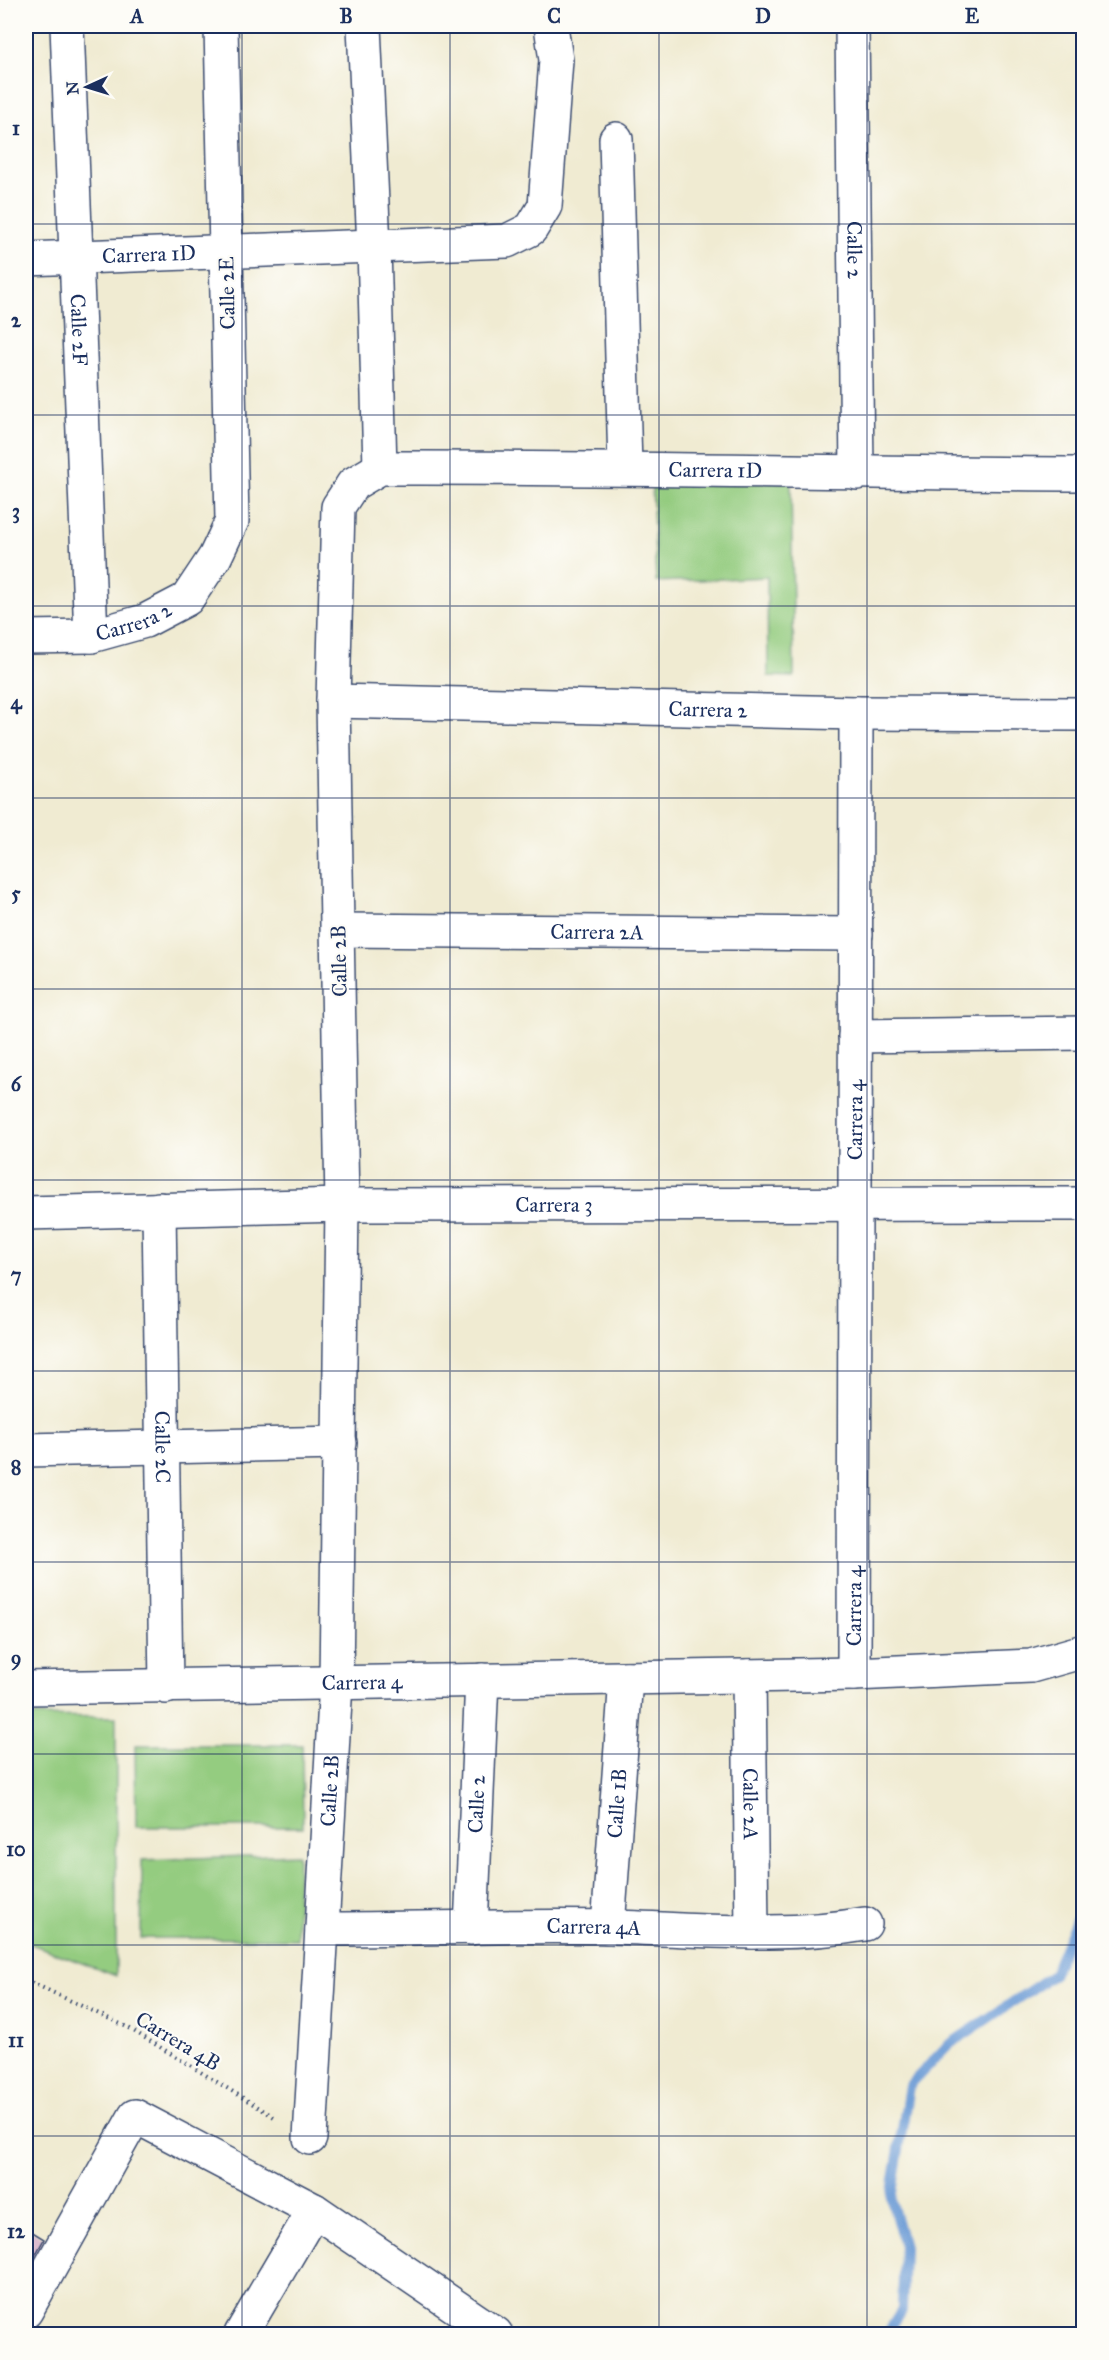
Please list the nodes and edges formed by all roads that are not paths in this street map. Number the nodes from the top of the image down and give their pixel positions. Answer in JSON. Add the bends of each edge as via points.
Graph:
{"nodes":[{"id":1,"x":67,"y":26,"type":"edge"},
{"id":2,"x":221,"y":26,"type":"edge"},
{"id":3,"x":364,"y":26,"type":"edge"},
{"id":4,"x":551,"y":26,"type":"edge"},
{"id":5,"x":852,"y":26,"type":"edge"},
{"id":6,"x":616,"y":139,"type":"dead end"},
{"id":7,"x":375,"y":247,"type":"junction"},
{"id":8,"x":226,"y":252,"type":"junction"},
{"id":9,"x":76,"y":258,"type":"junction"},
{"id":10,"x":26,"y":259,"type":"edge"},
{"id":11,"x":625,"y":467,"type":"junction"},
{"id":12,"x":858,"y":473,"type":"junction"},
{"id":13,"x":1083,"y":474,"type":"edge"},
{"id":14,"x":367,"y":476,"type":"junction"},
{"id":15,"x":214,"y":557,"type":"joint"},
{"id":16,"x":91,"y":636,"type":"junction"},
{"id":17,"x":26,"y":637,"type":"edge"},
{"id":18,"x":333,"y":701,"type":"junction"},
{"id":19,"x":856,"y":713,"type":"junction"},
{"id":20,"x":1083,"y":714,"type":"edge"},
{"id":21,"x":339,"y":930,"type":"junction"},
{"id":22,"x":856,"y":934,"type":"junction"},
{"id":23,"x":1083,"y":1033,"type":"edge"},
{"id":24,"x":855,"y":1036,"type":"junction"},
{"id":25,"x":855,"y":1204,"type":"junction"},
{"id":26,"x":1083,"y":1204,"type":"edge"},
{"id":27,"x":342,"y":1205,"type":"junction"},
{"id":28,"x":159,"y":1209,"type":"junction"},
{"id":29,"x":26,"y":1213,"type":"edge"},
{"id":30,"x":340,"y":1443,"type":"junction"},
{"id":31,"x":162,"y":1447,"type":"junction"},
{"id":32,"x":26,"y":1450,"type":"edge"},
{"id":33,"x":1083,"y":1651,"type":"edge"},
{"id":34,"x":854,"y":1674,"type":"junction"},
{"id":35,"x":749,"y":1676,"type":"junction"},
{"id":36,"x":626,"y":1678,"type":"junction"},
{"id":37,"x":482,"y":1680,"type":"junction"},
{"id":38,"x":336,"y":1683,"type":"junction"},
{"id":39,"x":166,"y":1687,"type":"junction"},
{"id":40,"x":26,"y":1688,"type":"edge"},
{"id":41,"x":865,"y":1924,"type":"dead end"},
{"id":42,"x":608,"y":1927,"type":"junction"},
{"id":43,"x":471,"y":1928,"type":"junction"},
{"id":44,"x":322,"y":1929,"type":"junction"},
{"id":45,"x":752,"y":1932,"type":"junction"},
{"id":46,"x":310,"y":2138,"type":"road end"},
{"id":47,"x":314,"y":2210,"type":"junction"},
{"id":48,"x":26,"y":2311,"type":"edge"},
{"id":49,"x":482,"y":2331,"type":"edge"},
{"id":50,"x":241,"y":2334,"type":"edge"}],
"edges":[{"from":1,"to":9,"type":"street","name":"Calle 2F"},
{"from":2,"to":8,"type":"street","name":"Calle 2E"},
{"from":3,"to":7,"type":"street"},
{"from":4,"to":7,"type":"street","name":"Carrera 1D","via":[[556,60],[545,206],[531,229],[507,241]]},
{"from":5,"to":12,"type":"street","name":"Calle 2"},
{"from":6,"to":11,"type":"street"},
{"from":7,"to":8,"type":"street","name":"Carrera 1D"},
{"from":7,"to":14,"type":"street"},
{"from":8,"to":9,"type":"street","name":"Carrera 1D"},
{"from":8,"to":15,"type":"street","name":"Calle 2E","via":[[232,521]]},
{"from":9,"to":10,"type":"street","name":"Carrera 1D"},
{"from":9,"to":16,"type":"street","name":"Calle 2F"},
{"from":11,"to":12,"type":"street","name":"Carrera 1D"},
{"from":11,"to":14,"type":"street","name":"Carrera 1D"},
{"from":12,"to":13,"type":"street","name":"Carrera 1D"},
{"from":14,"to":18,"type":"street","name":"Calle 2B","via":[[338,507]]},
{"from":15,"to":16,"type":"street","name":"Carrera 2","via":[[187,599],[145,621]]},
{"from":16,"to":17,"type":"street","name":"Carrera 2"},
{"from":18,"to":19,"type":"street","name":"Carrera 2"},
{"from":18,"to":21,"type":"street","name":"Calle 2B"},
{"from":19,"to":20,"type":"street","name":"Carrera 2"},
{"from":19,"to":22,"type":"street","name":"Carrera 4"},
{"from":21,"to":22,"type":"street","name":"Carrera 2A"},
{"from":21,"to":27,"type":"street","name":"Calle 2B"},
{"from":22,"to":24,"type":"street","name":"Carrera 4"},
{"from":23,"to":24,"type":"street"},
{"from":24,"to":25,"type":"street","name":"Carrera 4"},
{"from":25,"to":26,"type":"street","name":"Carrera 3"},
{"from":25,"to":27,"type":"street","name":"Carrera 3"},
{"from":25,"to":34,"type":"street","name":"Carrera 4"},
{"from":27,"to":28,"type":"street","name":"Carrera 3"},
{"from":27,"to":30,"type":"street","name":"Calle 2B"},
{"from":28,"to":29,"type":"street","name":"Carrera 3"},
{"from":28,"to":31,"type":"street","name":"Calle 2C"},
{"from":30,"to":31,"type":"street"},
{"from":30,"to":38,"type":"street","name":"Calle 2B"},
{"from":31,"to":32,"type":"street"},
{"from":31,"to":39,"type":"street","name":"Calle 2C"},
{"from":33,"to":34,"type":"street","via":[[1031,1666]]},
{"from":34,"to":35,"type":"street","name":"Carrera 4"},
{"from":35,"to":36,"type":"street","name":"Carrera 4"},
{"from":35,"to":45,"type":"street","name":"Calle 2A"},
{"from":36,"to":37,"type":"street","name":"Carrera 4"},
{"from":36,"to":42,"type":"street","name":"Calle 1B"},
{"from":37,"to":38,"type":"street","name":"Carrera 4"},
{"from":37,"to":43,"type":"street","name":"Calle 2"},
{"from":38,"to":39,"type":"street","name":"Carrera 4"},
{"from":38,"to":44,"type":"street","name":"Calle 2B"},
{"from":39,"to":40,"type":"street","name":"Carrera 4"},
{"from":41,"to":45,"type":"street","name":"Carrera 4A"},
{"from":42,"to":43,"type":"street","name":"Carrera 4A"},
{"from":42,"to":45,"type":"street","name":"Carrera 4A"},
{"from":43,"to":44,"type":"street","name":"Carrera 4A"},
{"from":44,"to":46,"type":"street","name":"Calle 2B"},
{"from":47,"to":48,"type":"street","via":[[135,2115]]},
{"from":47,"to":49,"type":"street"},
{"from":47,"to":50,"type":"street"}]}
